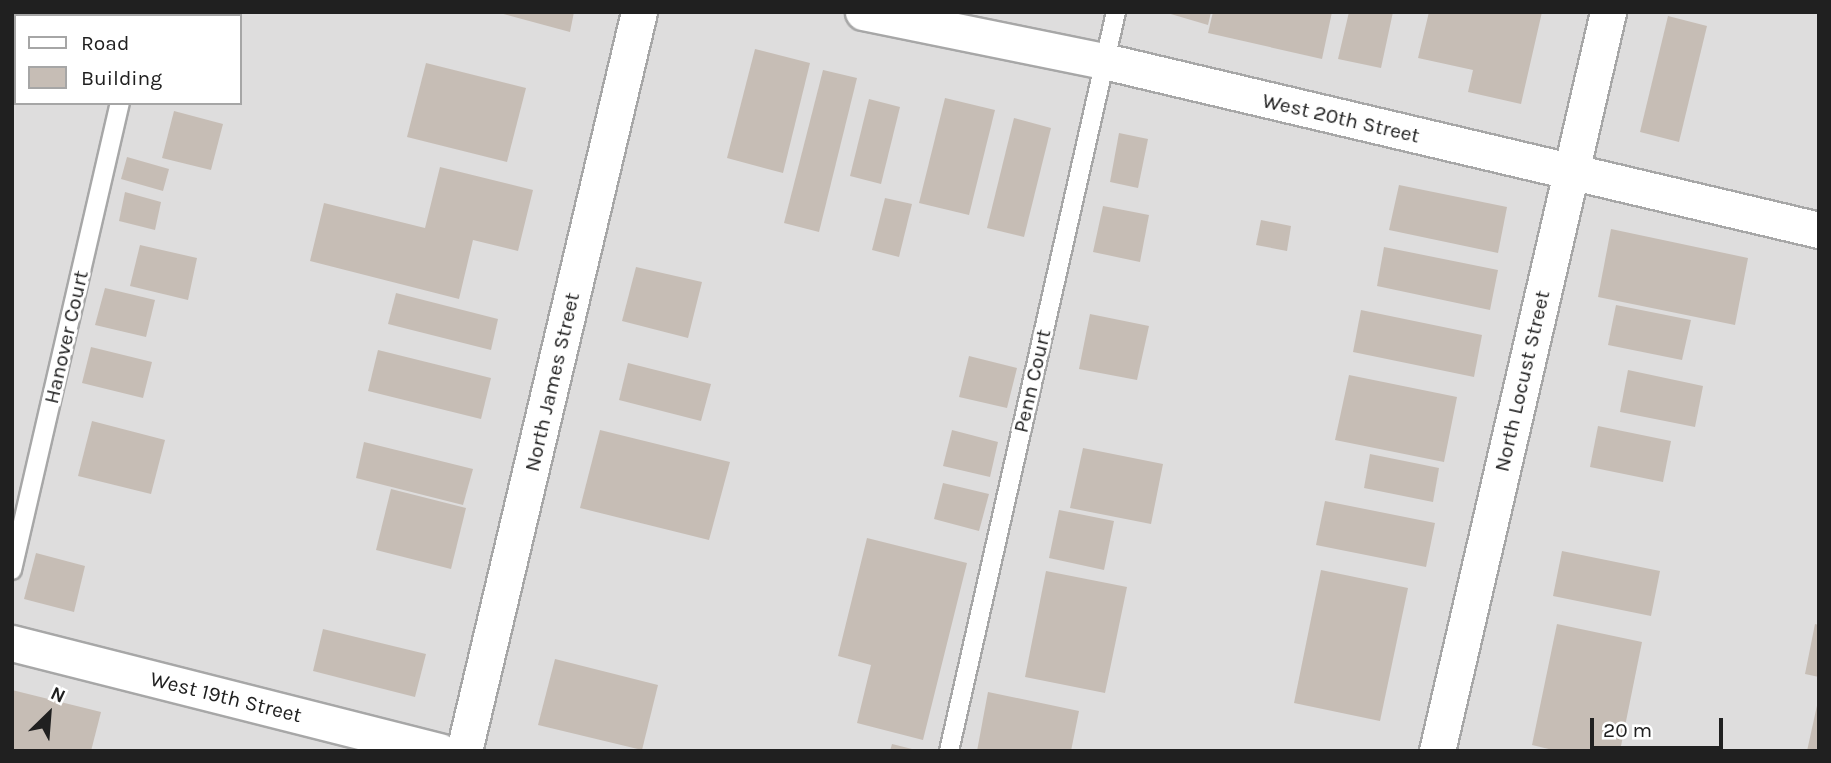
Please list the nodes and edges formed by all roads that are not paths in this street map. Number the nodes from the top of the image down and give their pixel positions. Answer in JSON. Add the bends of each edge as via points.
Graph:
{"nodes":[{"id":1,"x":639,"y":12,"type":"edge"},
{"id":2,"x":863,"y":12,"type":"edge"},
{"id":3,"x":1116,"y":12,"type":"edge"},
{"id":4,"x":1608,"y":12,"type":"edge"},
{"id":5,"x":1104,"y":61,"type":"junction"},
{"id":6,"x":120,"y":105,"type":"edge"},
{"id":7,"x":1570,"y":173,"type":"junction"},
{"id":8,"x":1819,"y":230,"type":"edge"},
{"id":9,"x":12,"y":570,"type":"edge"},
{"id":10,"x":12,"y":643,"type":"edge"},
{"id":11,"x":440,"y":751,"type":"edge"},
{"id":12,"x":464,"y":751,"type":"edge"},
{"id":13,"x":948,"y":751,"type":"edge"},
{"id":14,"x":1437,"y":751,"type":"edge"}],
"edges":[{"from":1,"to":12,"type":"street","name":"North James Street"},
{"from":2,"to":5,"type":"street","name":"West 20th Street"},
{"from":3,"to":5,"type":"lane","name":"Penn Court"},
{"from":4,"to":7,"type":"street","name":"North Locust Street"},
{"from":5,"to":7,"type":"street","name":"West 20th Street"},
{"from":5,"to":13,"type":"lane","name":"Penn Court"},
{"from":6,"to":9,"type":"lane","name":"Hanover Court"},
{"from":7,"to":8,"type":"street","name":"West 20th Street"},
{"from":7,"to":14,"type":"street","name":"North Locust Street"},
{"from":10,"to":11,"type":"street","name":"West 19th Street"}]}
